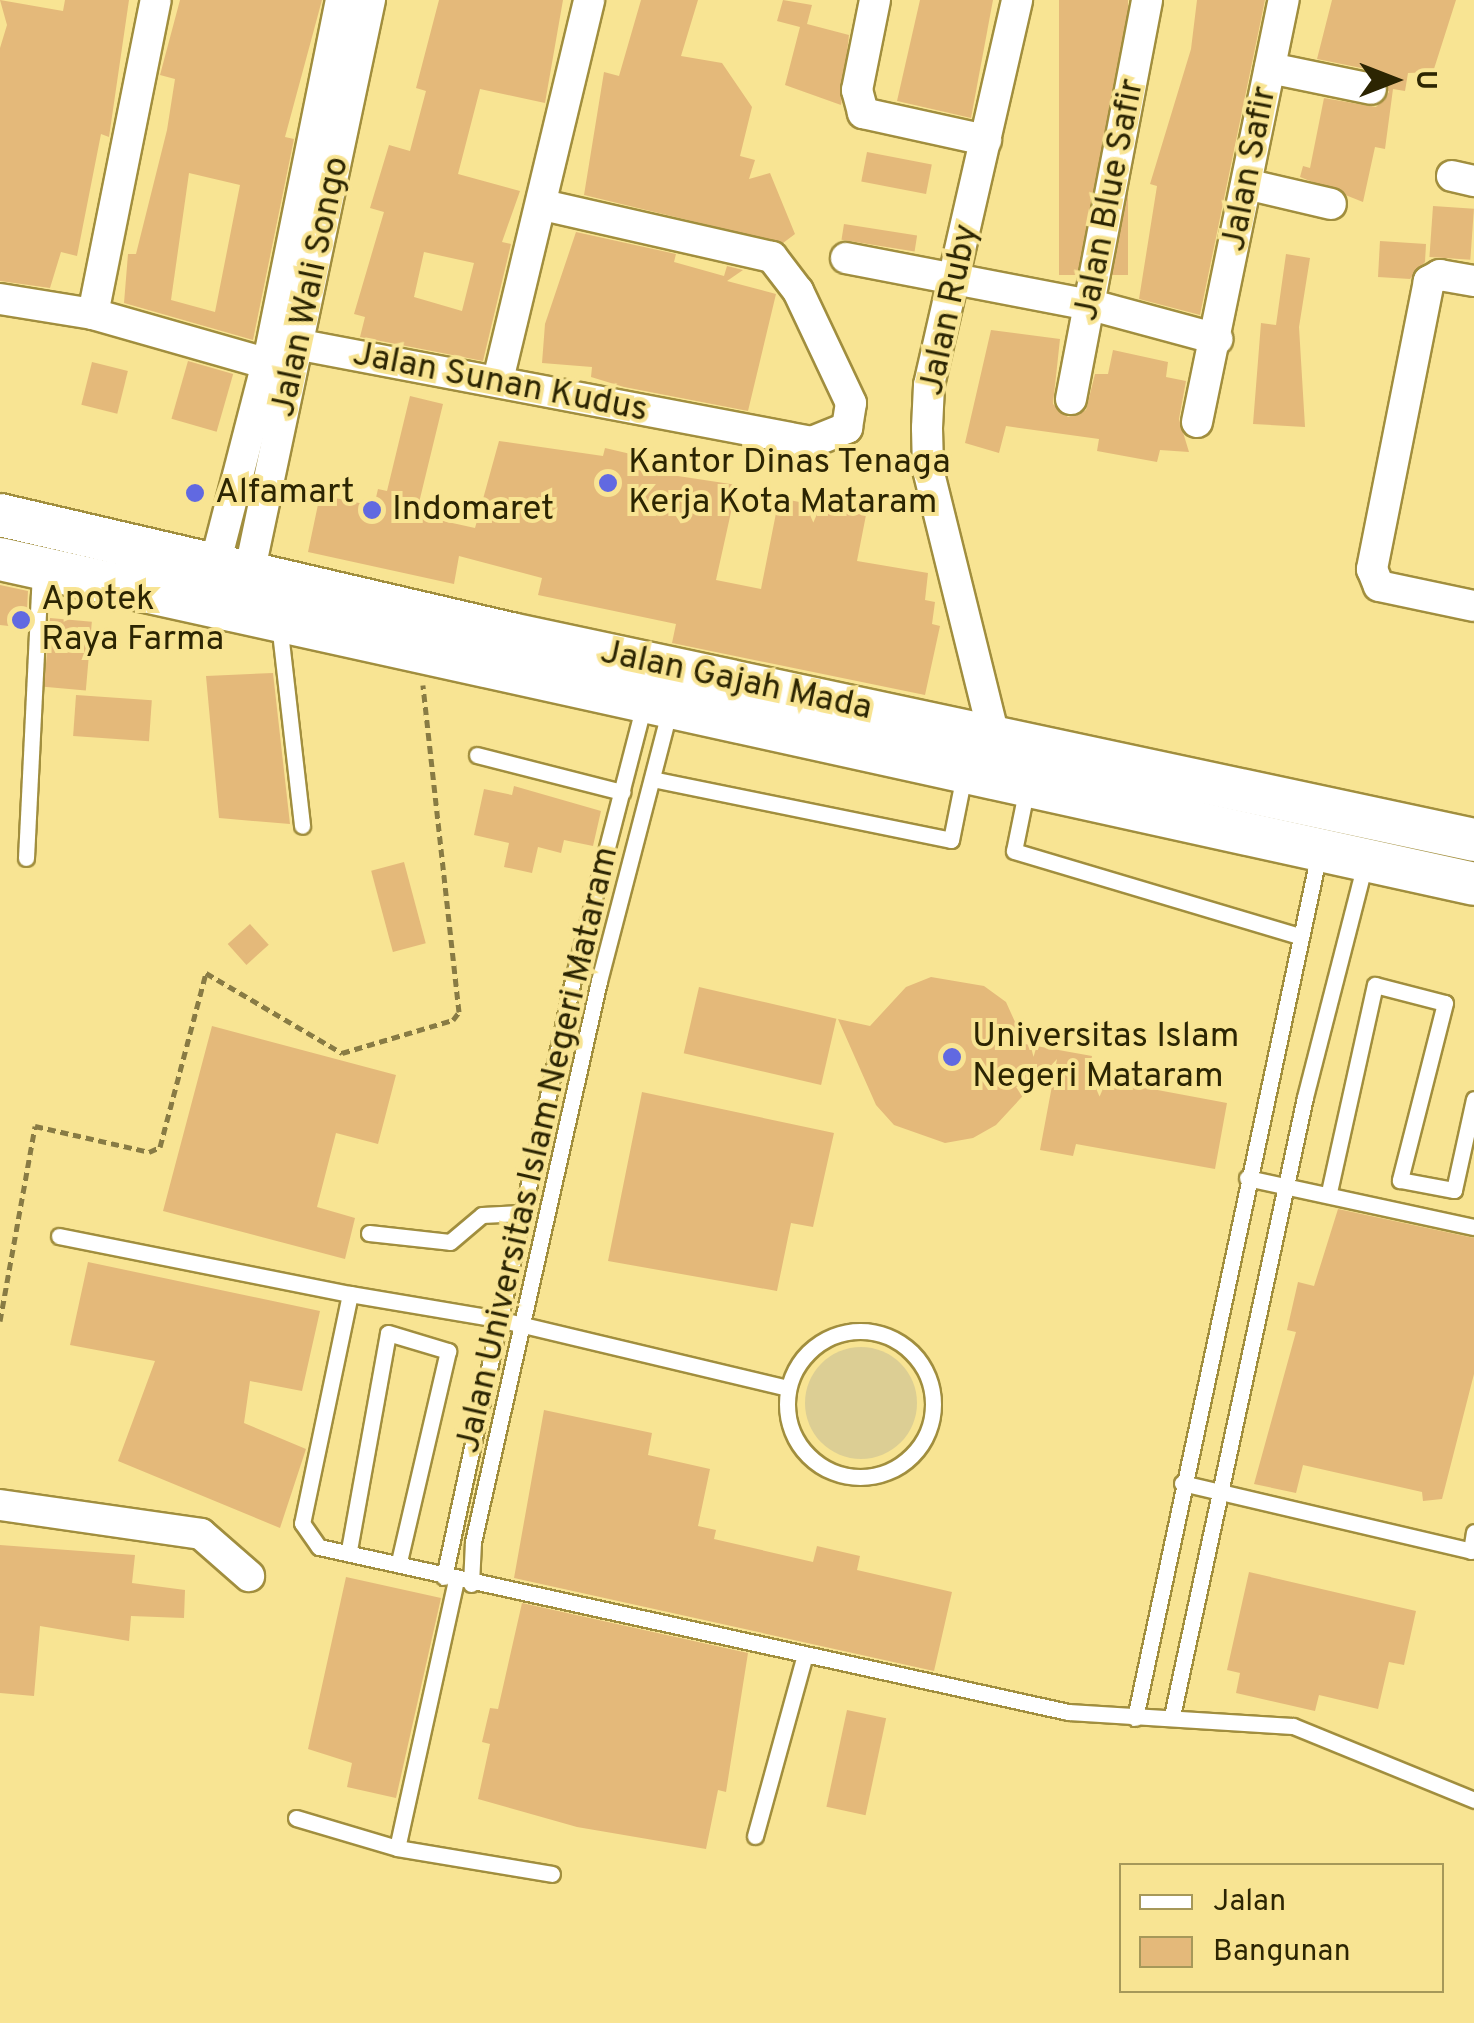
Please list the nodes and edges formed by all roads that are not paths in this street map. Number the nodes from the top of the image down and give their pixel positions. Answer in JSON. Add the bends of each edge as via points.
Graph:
{"nodes":[{"id":1,"x":156,"y":0,"type":"edge"},
{"id":2,"x":341,"y":0,"type":"edge"},
{"id":3,"x":370,"y":0,"type":"edge"},
{"id":4,"x":588,"y":0,"type":"edge"},
{"id":5,"x":875,"y":0,"type":"edge"},
{"id":6,"x":1016,"y":0,"type":"edge"},
{"id":7,"x":1147,"y":0,"type":"edge"},
{"id":8,"x":1284,"y":0,"type":"edge"},
{"id":9,"x":1270,"y":68,"type":"junction"},
{"id":10,"x":1371,"y":89,"type":"dead end"},
{"id":11,"x":986,"y":140,"type":"junction"},
{"id":12,"x":1250,"y":184,"type":"junction"},
{"id":13,"x":1331,"y":204,"type":"dead end"},
{"id":14,"x":544,"y":205,"type":"junction"},
{"id":15,"x":846,"y":258,"type":"dead end"},
{"id":16,"x":957,"y":280,"type":"junction"},
{"id":17,"x":1474,"y":281,"type":"edge"},
{"id":18,"x":0,"y":298,"type":"edge"},
{"id":19,"x":1091,"y":305,"type":"junction"},
{"id":20,"x":93,"y":314,"type":"junction"},
{"id":21,"x":1216,"y":339,"type":"junction"},
{"id":22,"x":287,"y":360,"type":"junction"},
{"id":23,"x":498,"y":380,"type":"junction"},
{"id":24,"x":1071,"y":399,"type":"dead end"},
{"id":25,"x":1197,"y":422,"type":"dead end"},
{"id":26,"x":0,"y":515,"type":"edge"},
{"id":27,"x":30,"y":552,"type":"edge"},
{"id":28,"x":232,"y":571,"type":"junction"},
{"id":29,"x":1474,"y":606,"type":"edge"},
{"id":30,"x":278,"y":619,"type":"junction"},
{"id":31,"x":422,"y":631,"type":"junction"},
{"id":32,"x":658,"y":702,"type":"junction"},
{"id":33,"x":994,"y":736,"type":"junction"},
{"id":34,"x":477,"y":755,"type":"dead end"},
{"id":35,"x":965,"y":770,"type":"junction"},
{"id":36,"x":652,"y":779,"type":"junction"},
{"id":37,"x":1028,"y":784,"type":"junction"},
{"id":38,"x":622,"y":792,"type":"junction"},
{"id":39,"x":302,"y":826,"type":"dead end"},
{"id":40,"x":1474,"y":840,"type":"edge"},
{"id":41,"x":1319,"y":853,"type":"junction"},
{"id":42,"x":26,"y":858,"type":"dead end"},
{"id":43,"x":1365,"y":864,"type":"junction"},
{"id":44,"x":1474,"y":884,"type":"edge"},
{"id":45,"x":1299,"y":936,"type":"junction"},
{"id":46,"x":1474,"y":1099,"type":"edge"},
{"id":47,"x":1247,"y":1178,"type":"junction"},
{"id":48,"x":1286,"y":1185,"type":"junction"},
{"id":49,"x":1329,"y":1192,"type":"junction"},
{"id":50,"x":521,"y":1214,"type":"junction"},
{"id":51,"x":1474,"y":1227,"type":"edge"},
{"id":52,"x":369,"y":1233,"type":"dead end"},
{"id":53,"x":59,"y":1236,"type":"dead end"},
{"id":54,"x":350,"y":1294,"type":"junction"},
{"id":55,"x":498,"y":1319,"type":"junction"},
{"id":56,"x":526,"y":1327,"type":"junction"},
{"id":57,"x":788,"y":1388,"type":"junction"},
{"id":58,"x":1182,"y":1483,"type":"junction"},
{"id":59,"x":1220,"y":1492,"type":"junction"},
{"id":60,"x":0,"y":1505,"type":"edge"},
{"id":61,"x":1474,"y":1532,"type":"edge"},
{"id":62,"x":348,"y":1550,"type":"junction"},
{"id":63,"x":1472,"y":1551,"type":"edge"},
{"id":64,"x":399,"y":1562,"type":"junction"},
{"id":65,"x":250,"y":1576,"type":"dead end"},
{"id":66,"x":457,"y":1580,"type":"junction"},
{"id":67,"x":806,"y":1654,"type":"junction"},
{"id":68,"x":1172,"y":1716,"type":"junction"},
{"id":69,"x":1136,"y":1718,"type":"junction"},
{"id":70,"x":1474,"y":1800,"type":"edge"},
{"id":71,"x":296,"y":1818,"type":"dead end"},
{"id":72,"x":755,"y":1836,"type":"dead end"},
{"id":73,"x":397,"y":1848,"type":"junction"},
{"id":74,"x":552,"y":1874,"type":"dead end"}],
"edges":[{"from":1,"to":20,"type":"street"},
{"from":2,"to":22,"type":"street","name":"Jalan Wali Songo"},
{"from":3,"to":22,"type":"street","name":"Jalan Wali Songo"},
{"from":4,"to":14,"type":"street"},
{"from":5,"to":11,"type":"street","via":[[857,90],[863,112]]},
{"from":6,"to":11,"type":"street","name":"Jalan Ruby"},
{"from":7,"to":19,"type":"street","name":"Jalan Blue Safir"},
{"from":8,"to":9,"type":"street","name":"Jalan Safir"},
{"from":9,"to":10,"type":"street"},
{"from":9,"to":12,"type":"street","name":"Jalan Safir"},
{"from":11,"to":16,"type":"street","name":"Jalan Ruby"},
{"from":12,"to":13,"type":"street"},
{"from":12,"to":21,"type":"street","name":"Jalan Safir"},
{"from":14,"to":23,"type":"street"},
{"from":14,"to":23,"type":"street","name":"Jalan Sunan Kudus","via":[[772,257],[798,290],[851,403],[843,432],[812,442]]},
{"from":15,"to":16,"type":"street"},
{"from":16,"to":19,"type":"street"},
{"from":16,"to":33,"type":"street","name":"Jalan Ruby","via":[[929,385],[928,469]]},
{"from":17,"to":29,"type":"street","via":[[1440,274],[1430,281],[1372,576],[1379,586]]},
{"from":18,"to":20,"type":"street","name":"Jalan Sunan Kudus"},
{"from":19,"to":21,"type":"street"},
{"from":19,"to":24,"type":"street","name":"Jalan Blue Safir"},
{"from":20,"to":22,"type":"street","name":"Jalan Sunan Kudus"},
{"from":21,"to":25,"type":"street","name":"Jalan Safir"},
{"from":22,"to":23,"type":"street","name":"Jalan Sunan Kudus"},
{"from":22,"to":28,"type":"street","name":"Jalan Wali Songo"},
{"from":26,"to":27,"type":"main road","name":"Jalan Gajah Mada"},
{"from":27,"to":28,"type":"main road","name":"Jalan Gajah Mada"},
{"from":27,"to":30,"type":"main road","name":"Jalan Gajah Mada"},
{"from":27,"to":42,"type":"lane"},
{"from":28,"to":31,"type":"main road","name":"Jalan Gajah Mada"},
{"from":30,"to":31,"type":"main road","name":"Jalan Gajah Mada"},
{"from":30,"to":39,"type":"lane"},
{"from":31,"to":32,"type":"main road","name":"Jalan Gajah Mada"},
{"from":31,"to":33,"type":"main road","name":"Jalan Gajah Mada"},
{"from":32,"to":35,"type":"main road","name":"Jalan Gajah Mada"},
{"from":32,"to":36,"type":"lane","name":"Jalan Universitas Islam Negeri Mataram"},
{"from":32,"to":38,"type":"lane","name":"Jalan Universitas Islam Negeri Mataram"},
{"from":33,"to":40,"type":"main road","name":"Jalan Gajah Mada"},
{"from":34,"to":38,"type":"lane"},
{"from":35,"to":36,"type":"lane","via":[[951,840]]},
{"from":35,"to":37,"type":"main road","name":"Jalan Gajah Mada"},
{"from":36,"to":56,"type":"lane","name":"Jalan Universitas Islam Negeri Mataram","via":[[599,981]]},
{"from":37,"to":41,"type":"main road","name":"Jalan Gajah Mada"},
{"from":37,"to":45,"type":"lane","via":[[1014,850]]},
{"from":38,"to":50,"type":"lane","name":"Jalan Universitas Islam Negeri Mataram"},
{"from":41,"to":43,"type":"main road","name":"Jalan Gajah Mada"},
{"from":41,"to":45,"type":"lane"},
{"from":43,"to":44,"type":"main road","name":"Jalan Gajah Mada"},
{"from":43,"to":48,"type":"lane"},
{"from":45,"to":47,"type":"lane"},
{"from":46,"to":49,"type":"lane","via":[[1454,1190],[1400,1180],[1444,1004],[1374,985]]},
{"from":47,"to":48,"type":"lane"},
{"from":47,"to":58,"type":"lane"},
{"from":48,"to":49,"type":"lane"},
{"from":48,"to":59,"type":"lane"},
{"from":49,"to":51,"type":"lane"},
{"from":50,"to":52,"type":"lane","via":[[482,1215],[450,1242]]},
{"from":50,"to":55,"type":"lane","name":"Jalan Universitas Islam Negeri Mataram"},
{"from":53,"to":54,"type":"lane"},
{"from":54,"to":55,"type":"lane"},
{"from":54,"to":62,"type":"lane","via":[[302,1523],[320,1547]]},
{"from":55,"to":56,"type":"lane"},
{"from":55,"to":66,"type":"lane","name":"Jalan Universitas Islam Negeri Mataram"},
{"from":56,"to":57,"type":"lane"},
{"from":56,"to":66,"type":"lane","name":"Jalan Universitas Islam Negeri Mataram","via":[[473,1542]]},
{"from":57,"to":57,"type":"lane","via":[[795,1438],[832,1472],[882,1474],[922,1443],[931,1420],[925,1370],[910,1349],[870,1330],[827,1337],[809,1350]]},
{"from":58,"to":59,"type":"lane"},
{"from":58,"to":69,"type":"lane"},
{"from":59,"to":63,"type":"lane"},
{"from":59,"to":68,"type":"lane"},
{"from":60,"to":65,"type":"street","via":[[201,1534]]},
{"from":61,"to":63,"type":"lane"},
{"from":62,"to":64,"type":"lane"},
{"from":62,"to":64,"type":"lane","via":[[388,1333],[448,1351]]},
{"from":64,"to":66,"type":"lane"},
{"from":66,"to":67,"type":"lane"},
{"from":66,"to":73,"type":"lane"},
{"from":67,"to":69,"type":"lane","via":[[1068,1712]]},
{"from":67,"to":72,"type":"lane"},
{"from":68,"to":69,"type":"lane"},
{"from":68,"to":70,"type":"lane","via":[[1263,1720],[1323,1734]]},
{"from":71,"to":73,"type":"lane"},
{"from":73,"to":74,"type":"lane"}]}
